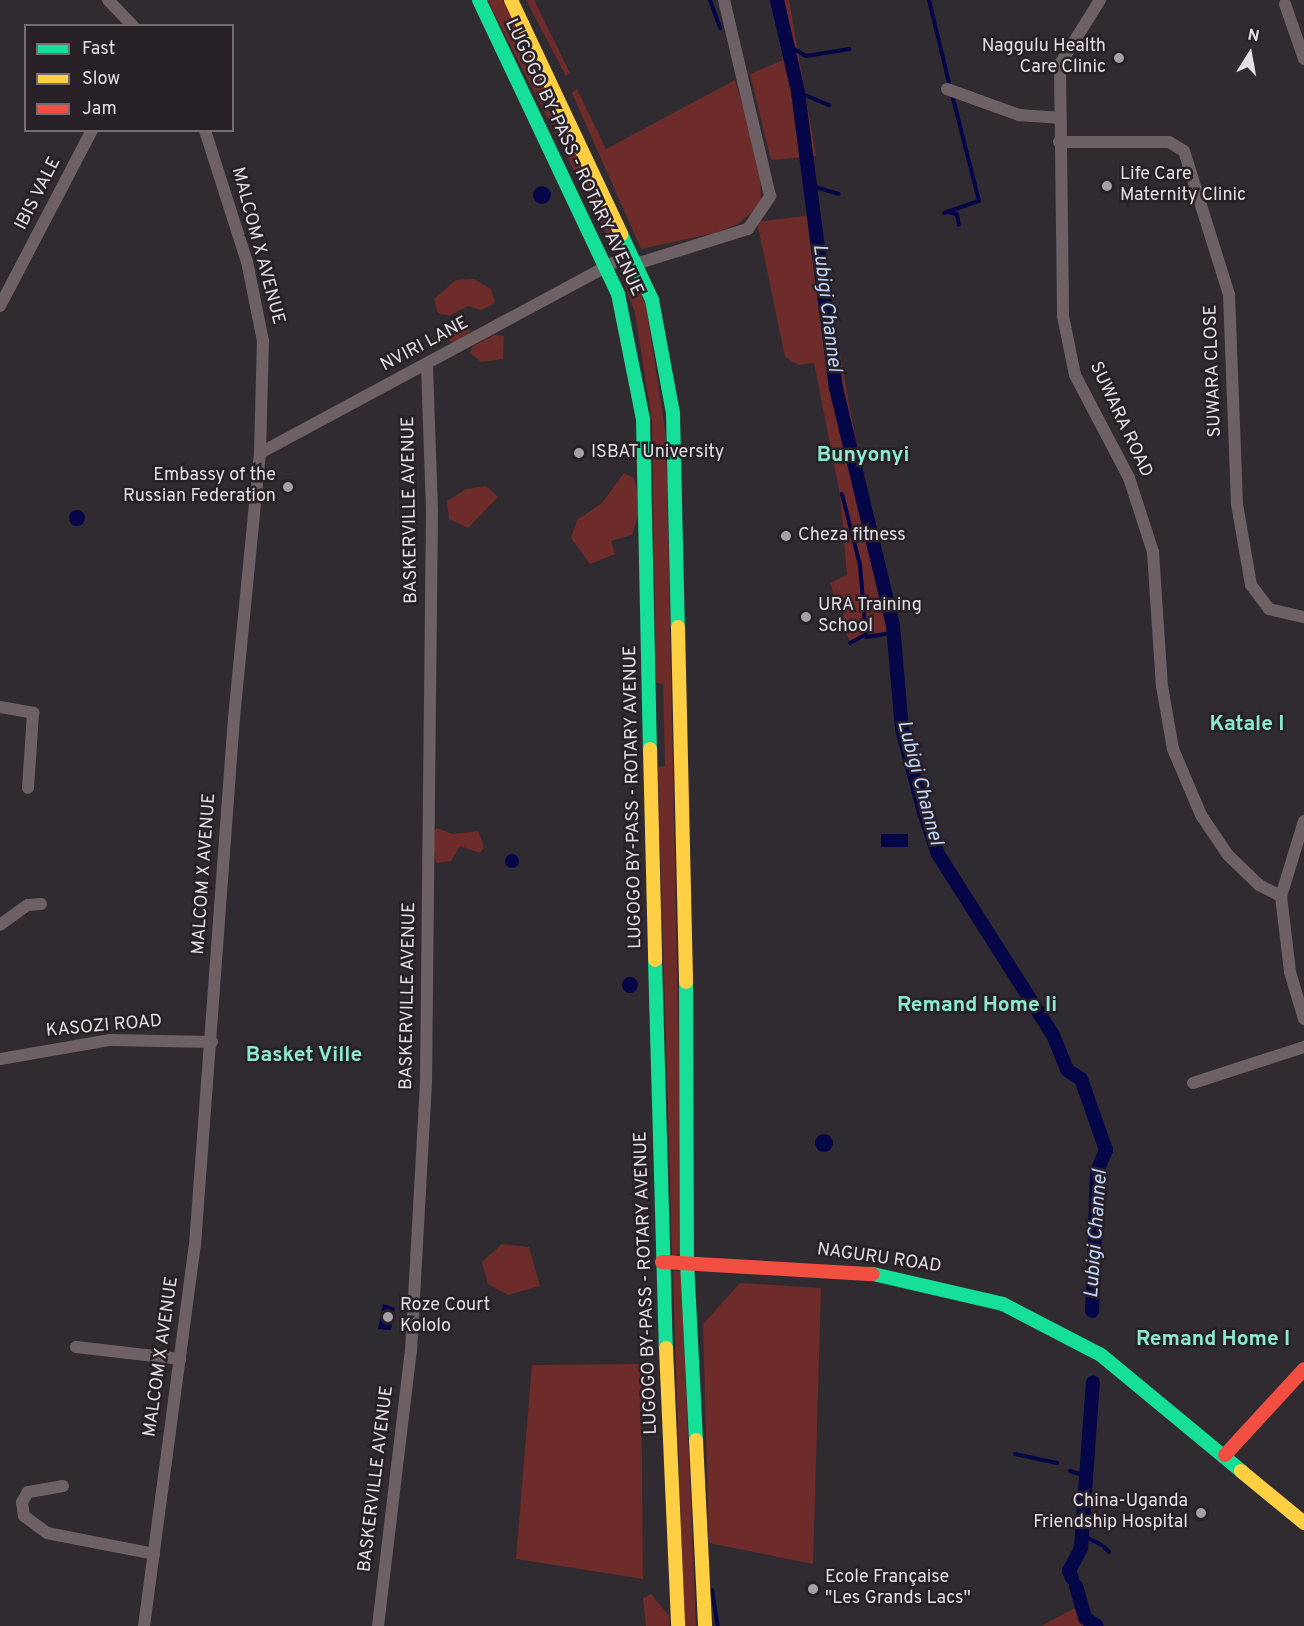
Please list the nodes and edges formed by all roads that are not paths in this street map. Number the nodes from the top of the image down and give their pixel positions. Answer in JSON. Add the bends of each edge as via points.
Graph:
{"nodes":[{"id":1,"x":108,"y":0,"type":"edge"},
{"id":2,"x":479,"y":0,"type":"edge"},
{"id":3,"x":511,"y":0,"type":"edge"},
{"id":4,"x":724,"y":0,"type":"edge"},
{"id":5,"x":1100,"y":0,"type":"edge"},
{"id":6,"x":1286,"y":1,"type":"edge"},
{"id":7,"x":131,"y":24,"type":"edge"},
{"id":8,"x":1304,"y":59,"type":"edge"},
{"id":9,"x":947,"y":89,"type":"dead end"},
{"id":10,"x":1058,"y":118,"type":"junction"},
{"id":11,"x":91,"y":132,"type":"edge"},
{"id":12,"x":206,"y":132,"type":"edge"},
{"id":13,"x":1059,"y":142,"type":"junction"},
{"id":14,"x":634,"y":259,"type":"junction"},
{"id":15,"x":607,"y":268,"type":"junction"},
{"id":16,"x":0,"y":306,"type":"edge"},
{"id":17,"x":427,"y":364,"type":"junction"},
{"id":18,"x":260,"y":453,"type":"junction"},
{"id":19,"x":1304,"y":618,"type":"edge"},
{"id":20,"x":0,"y":707,"type":"edge"},
{"id":21,"x":28,"y":788,"type":"dead end"},
{"id":22,"x":1304,"y":821,"type":"edge"},
{"id":23,"x":1281,"y":896,"type":"junction"},
{"id":24,"x":41,"y":904,"type":"dead end"},
{"id":25,"x":0,"y":925,"type":"edge"},
{"id":26,"x":1304,"y":1019,"type":"edge"},
{"id":27,"x":212,"y":1041,"type":"junction"},
{"id":28,"x":1304,"y":1047,"type":"edge"},
{"id":29,"x":0,"y":1059,"type":"edge"},
{"id":30,"x":1193,"y":1083,"type":"dead end"},
{"id":31,"x":662,"y":1262,"type":"junction"},
{"id":32,"x":687,"y":1262,"type":"junction"},
{"id":33,"x":76,"y":1347,"type":"dead end"},
{"id":34,"x":180,"y":1359,"type":"junction"},
{"id":35,"x":1304,"y":1369,"type":"edge"},
{"id":36,"x":1225,"y":1455,"type":"junction"},
{"id":37,"x":63,"y":1486,"type":"dead end"},
{"id":38,"x":1304,"y":1523,"type":"edge"},
{"id":39,"x":154,"y":1554,"type":"junction"},
{"id":40,"x":144,"y":1626,"type":"edge"},
{"id":41,"x":378,"y":1626,"type":"edge"},
{"id":42,"x":678,"y":1626,"type":"edge"},
{"id":43,"x":705,"y":1626,"type":"edge"}],
"edges":[{"from":1,"to":7,"type":"street"},
{"from":2,"to":15,"type":"main road","name":"LUGOGO BY-PASS - ROTARY AVENUE"},
{"from":3,"to":14,"type":"main road","name":"LUGOGO BY-PASS - ROTARY AVENUE"},
{"from":4,"to":14,"type":"street","name":"NVIRI LANE","via":[[770,196],[748,229]]},
{"from":5,"to":10,"type":"street","name":"SUWARA ROAD","via":[[1060,64]]},
{"from":6,"to":8,"type":"street"},
{"from":9,"to":10,"type":"street","via":[[1018,115]]},
{"from":10,"to":13,"type":"street","name":"SUWARA ROAD"},
{"from":11,"to":16,"type":"street","name":"IBIS VALE"},
{"from":12,"to":18,"type":"street","name":"MALCOM X AVENUE","via":[[247,262],[263,341]]},
{"from":13,"to":19,"type":"street","name":"SUWARA CLOSE","via":[[1169,142],[1184,151],[1229,295],[1237,504],[1251,585],[1269,609]]},
{"from":13,"to":23,"type":"street","name":"SUWARA ROAD","via":[[1063,316],[1075,375],[1129,478],[1152,552],[1162,686],[1173,749],[1201,815],[1228,855],[1259,885]]},
{"from":14,"to":15,"type":"street","name":"NVIRI LANE"},
{"from":14,"to":32,"type":"main road","name":"LUGOGO BY-PASS - ROTARY AVENUE","via":[[652,300],[673,413],[688,1064]]},
{"from":15,"to":17,"type":"street","name":"NVIRI LANE"},
{"from":15,"to":31,"type":"main road","name":"LUGOGO BY-PASS - ROTARY AVENUE","via":[[628,322],[643,419]]},
{"from":17,"to":18,"type":"street","name":"NVIRI LANE"},
{"from":17,"to":41,"type":"street","name":"BASKERVILLE AVENUE","via":[[432,510],[426,1081],[411,1351]]},
{"from":18,"to":27,"type":"street","name":"MALCOM X AVENUE","via":[[234,718]]},
{"from":20,"to":21,"type":"street","via":[[33,713]]},
{"from":22,"to":23,"type":"street"},
{"from":23,"to":26,"type":"street","via":[[1290,972]]},
{"from":24,"to":25,"type":"street","via":[[28,905]]},
{"from":27,"to":29,"type":"street","name":"KASOZI ROAD","via":[[110,1040]]},
{"from":27,"to":34,"type":"street","name":"MALCOM X AVENUE"},
{"from":28,"to":30,"type":"street"},
{"from":31,"to":32,"type":"main road","name":"NAGURU ROAD"},
{"from":31,"to":42,"type":"main road","name":"LUGOGO BY-PASS - ROTARY AVENUE"},
{"from":32,"to":36,"type":"main road","name":"NAGURU ROAD","via":[[889,1275],[1003,1304],[1101,1354]]},
{"from":32,"to":43,"type":"main road","name":"LUGOGO BY-PASS - ROTARY AVENUE"},
{"from":33,"to":34,"type":"street"},
{"from":34,"to":39,"type":"street","name":"MALCOM X AVENUE"},
{"from":35,"to":36,"type":"main road"},
{"from":36,"to":38,"type":"main road","name":"NAGURU ROAD"},
{"from":37,"to":39,"type":"street","via":[[28,1492],[22,1502],[24,1516],[47,1533]]},
{"from":39,"to":40,"type":"street","name":"MALCOM X AVENUE"}]}
